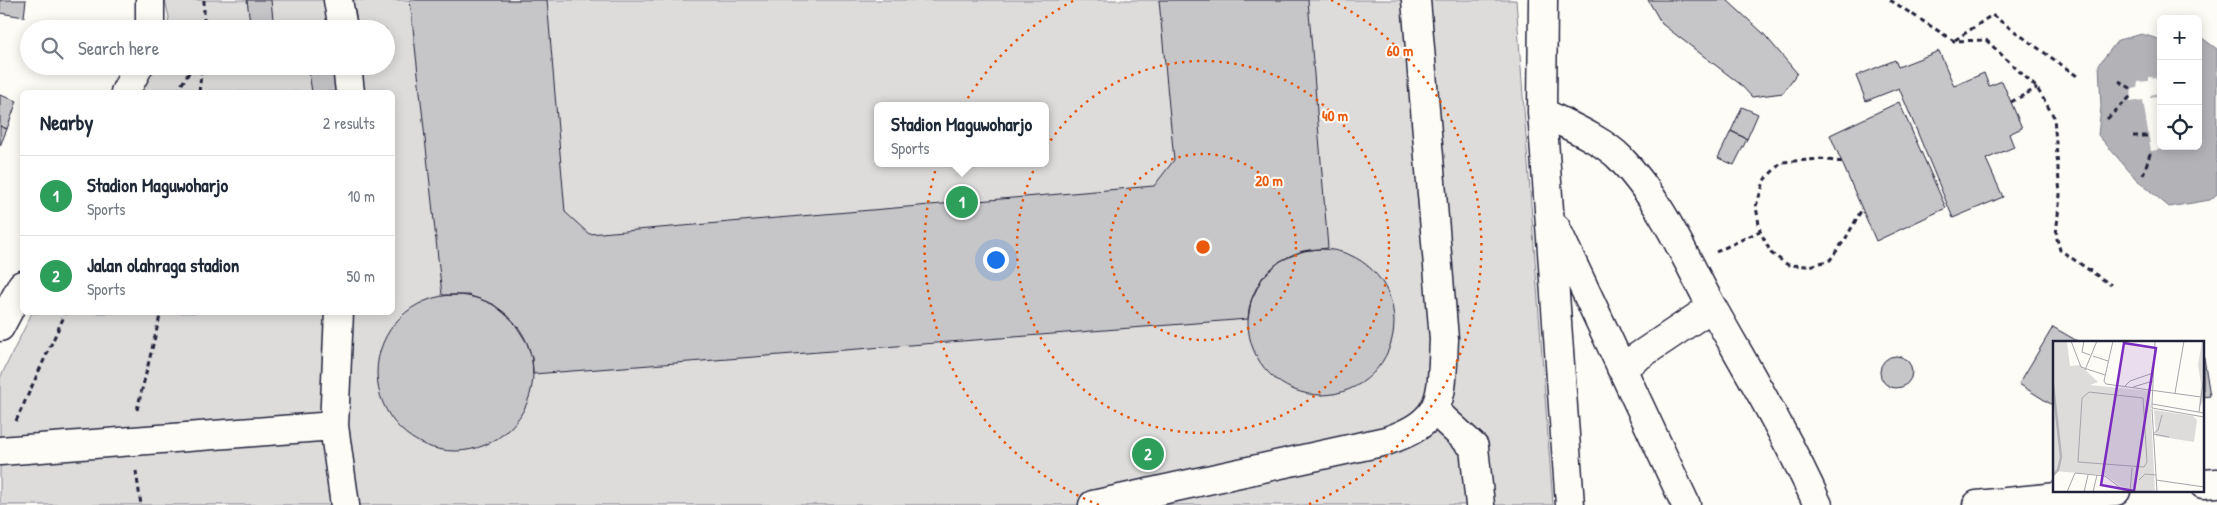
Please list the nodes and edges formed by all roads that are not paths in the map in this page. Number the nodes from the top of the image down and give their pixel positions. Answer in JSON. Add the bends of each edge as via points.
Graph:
{"nodes":[{"id":1,"x":150,"y":0,"type":"edge"},
{"id":2,"x":338,"y":0,"type":"edge"},
{"id":3,"x":1416,"y":0,"type":"edge"},
{"id":4,"x":1543,"y":0,"type":"edge"},
{"id":5,"x":150,"y":20,"type":"edge"},
{"id":6,"x":341,"y":20,"type":"edge"},
{"id":7,"x":135,"y":75,"type":"edge"},
{"id":8,"x":348,"y":75,"type":"edge"},
{"id":9,"x":126,"y":90,"type":"edge"},
{"id":10,"x":350,"y":90,"type":"edge"},
{"id":11,"x":1542,"y":112,"type":"junction"},
{"id":12,"x":1549,"y":213,"type":"junction"},
{"id":13,"x":20,"y":289,"type":"edge"},
{"id":14,"x":1712,"y":307,"type":"junction"},
{"id":15,"x":339,"y":315,"type":"edge"},
{"id":16,"x":0,"y":327,"type":"edge"},
{"id":17,"x":1621,"y":368,"type":"junction"},
{"id":18,"x":1435,"y":411,"type":"junction"},
{"id":19,"x":334,"y":426,"type":"junction"},
{"id":20,"x":2,"y":450,"type":"edge"},
{"id":21,"x":2217,"y":483,"type":"edge"},
{"id":22,"x":2204,"y":484,"type":"edge"},
{"id":23,"x":2106,"y":492,"type":"edge"},
{"id":24,"x":345,"y":505,"type":"edge"},
{"id":25,"x":1093,"y":505,"type":"edge"},
{"id":26,"x":1480,"y":505,"type":"edge"},
{"id":27,"x":1570,"y":505,"type":"edge"},
{"id":28,"x":1686,"y":505,"type":"edge"},
{"id":29,"x":1818,"y":505,"type":"edge"},
{"id":30,"x":1977,"y":505,"type":"edge"}],
"edges":[{"from":1,"to":5,"type":"street"},
{"from":2,"to":6,"type":"street"},
{"from":3,"to":18,"type":"street","via":[[1444,339],[1442,383]]},
{"from":4,"to":11,"type":"street"},
{"from":7,"to":9,"type":"street"},
{"from":8,"to":10,"type":"street"},
{"from":11,"to":12,"type":"street"},
{"from":11,"to":14,"type":"street","via":[[1619,156],[1646,189]]},
{"from":12,"to":17,"type":"street"},
{"from":12,"to":27,"type":"street"},
{"from":13,"to":16,"type":"street"},
{"from":14,"to":17,"type":"street"},
{"from":14,"to":29,"type":"street","via":[[1799,463]]},
{"from":15,"to":19,"type":"street"},
{"from":17,"to":28,"type":"street"},
{"from":18,"to":25,"type":"street","via":[[1408,434],[1386,441]]},
{"from":18,"to":26,"type":"street","via":[[1474,447]]},
{"from":19,"to":20,"type":"street"},
{"from":19,"to":24,"type":"street"},
{"from":21,"to":22,"type":"street"},
{"from":23,"to":30,"type":"street"}]}
